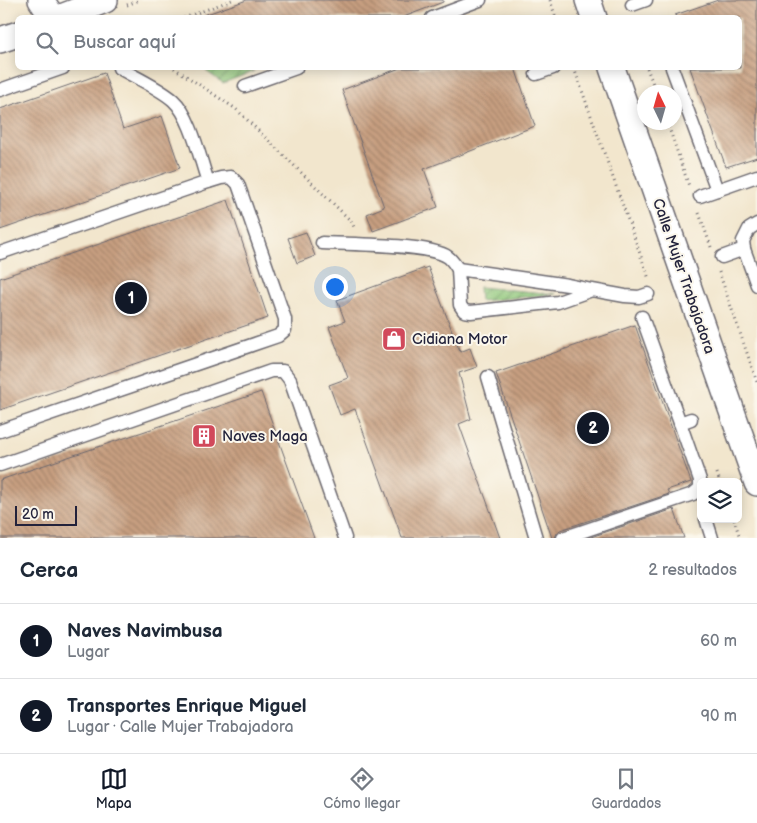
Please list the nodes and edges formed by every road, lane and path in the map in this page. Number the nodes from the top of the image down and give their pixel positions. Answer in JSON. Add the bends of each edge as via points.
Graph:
{"nodes":[{"id":1,"x":41,"y":0,"type":"edge"},
{"id":2,"x":106,"y":0,"type":"edge"},
{"id":3,"x":232,"y":0,"type":"edge"},
{"id":4,"x":480,"y":0,"type":"edge"},
{"id":5,"x":550,"y":0,"type":"edge"},
{"id":6,"x":588,"y":0,"type":"edge"},
{"id":7,"x":646,"y":0,"type":"edge"},
{"id":8,"x":632,"y":5,"type":"dead end"},
{"id":9,"x":51,"y":15,"type":"edge"},
{"id":10,"x":67,"y":15,"type":"edge"},
{"id":11,"x":192,"y":15,"type":"edge"},
{"id":12,"x":440,"y":15,"type":"edge"},
{"id":13,"x":555,"y":15,"type":"edge"},
{"id":14,"x":593,"y":15,"type":"edge"},
{"id":15,"x":15,"y":35,"type":"edge"},
{"id":16,"x":0,"y":40,"type":"edge"},
{"id":17,"x":57,"y":70,"type":"edge"},
{"id":18,"x":122,"y":70,"type":"edge"},
{"id":19,"x":177,"y":70,"type":"edge"},
{"id":20,"x":290,"y":70,"type":"edge"},
{"id":21,"x":548,"y":70,"type":"edge"},
{"id":22,"x":575,"y":70,"type":"edge"},
{"id":23,"x":613,"y":70,"type":"edge"},
{"id":24,"x":648,"y":70,"type":"edge"},
{"id":25,"x":673,"y":70,"type":"edge"},
{"id":26,"x":536,"y":74,"type":"dead end"},
{"id":27,"x":653,"y":85,"type":"edge"},
{"id":28,"x":245,"y":86,"type":"dead end"},
{"id":29,"x":0,"y":90,"type":"edge"},
{"id":30,"x":757,"y":176,"type":"edge"},
{"id":31,"x":208,"y":182,"type":"junction"},
{"id":32,"x":717,"y":190,"type":"junction"},
{"id":33,"x":700,"y":196,"type":"dead end"},
{"id":34,"x":757,"y":224,"type":"edge"},
{"id":35,"x":322,"y":243,"type":"dead end"},
{"id":36,"x":354,"y":244,"type":"junction"},
{"id":37,"x":744,"y":249,"type":"junction"},
{"id":38,"x":0,"y":253,"type":"edge"},
{"id":39,"x":722,"y":257,"type":"dead end"},
{"id":40,"x":458,"y":269,"type":"junction"},
{"id":41,"x":757,"y":285,"type":"edge"},
{"id":42,"x":649,"y":289,"type":"joint"},
{"id":43,"x":592,"y":290,"type":"junction"},
{"id":44,"x":642,"y":317,"type":"dead end"},
{"id":45,"x":488,"y":377,"type":"dead end"},
{"id":46,"x":0,"y":431,"type":"edge"},
{"id":47,"x":0,"y":465,"type":"edge"},
{"id":48,"x":717,"y":472,"type":"dead end"},
{"id":49,"x":719,"y":478,"type":"edge"},
{"id":50,"x":757,"y":484,"type":"edge"},
{"id":51,"x":707,"y":523,"type":"edge"},
{"id":52,"x":735,"y":523,"type":"edge"},
{"id":53,"x":345,"y":538,"type":"edge"},
{"id":54,"x":536,"y":538,"type":"edge"},
{"id":55,"x":563,"y":538,"type":"edge"},
{"id":56,"x":712,"y":538,"type":"edge"},
{"id":57,"x":740,"y":538,"type":"edge"}],
"edges":[{"from":1,"to":9,"type":"street"},
{"from":2,"to":10,"type":"street"},
{"from":3,"to":11,"type":"path"},
{"from":4,"to":12,"type":"lane"},
{"from":5,"to":13,"type":"path"},
{"from":6,"to":14,"type":"street"},
{"from":7,"to":8,"type":"lane"},
{"from":15,"to":16,"type":"street"},
{"from":17,"to":29,"type":"lane"},
{"from":18,"to":31,"type":"lane","via":[[180,108],[187,119]]},
{"from":19,"to":36,"type":"path","via":[[236,109],[352,222]]},
{"from":20,"to":28,"type":"lane"},
{"from":21,"to":26,"type":"lane"},
{"from":22,"to":42,"type":"path"},
{"from":23,"to":50,"type":"street","name":"Calle Mujer Trabajadora"},
{"from":24,"to":27,"type":"path"},
{"from":25,"to":32,"type":"lane"},
{"from":30,"to":32,"type":"lane"},
{"from":31,"to":38,"type":"lane"},
{"from":31,"to":46,"type":"lane","via":[[231,177],[238,184],[285,319],[285,330],[278,336]]},
{"from":32,"to":33,"type":"lane"},
{"from":34,"to":37,"type":"lane","via":[[749,229],[742,241]]},
{"from":35,"to":36,"type":"lane"},
{"from":36,"to":40,"type":"lane","via":[[438,252],[449,258]]},
{"from":37,"to":39,"type":"lane"},
{"from":37,"to":41,"type":"lane"},
{"from":40,"to":43,"type":"lane"},
{"from":40,"to":43,"type":"lane","via":[[460,305],[464,311],[558,302]]},
{"from":42,"to":43,"type":"lane","via":[[639,297]]},
{"from":44,"to":55,"type":"lane","via":[[685,421],[700,488],[693,494]]},
{"from":45,"to":54,"type":"lane"},
{"from":47,"to":53,"type":"lane","via":[[271,371],[283,371],[290,380]]},
{"from":48,"to":49,"type":"path"},
{"from":51,"to":56,"type":"lane"},
{"from":52,"to":57,"type":"path"}]}
